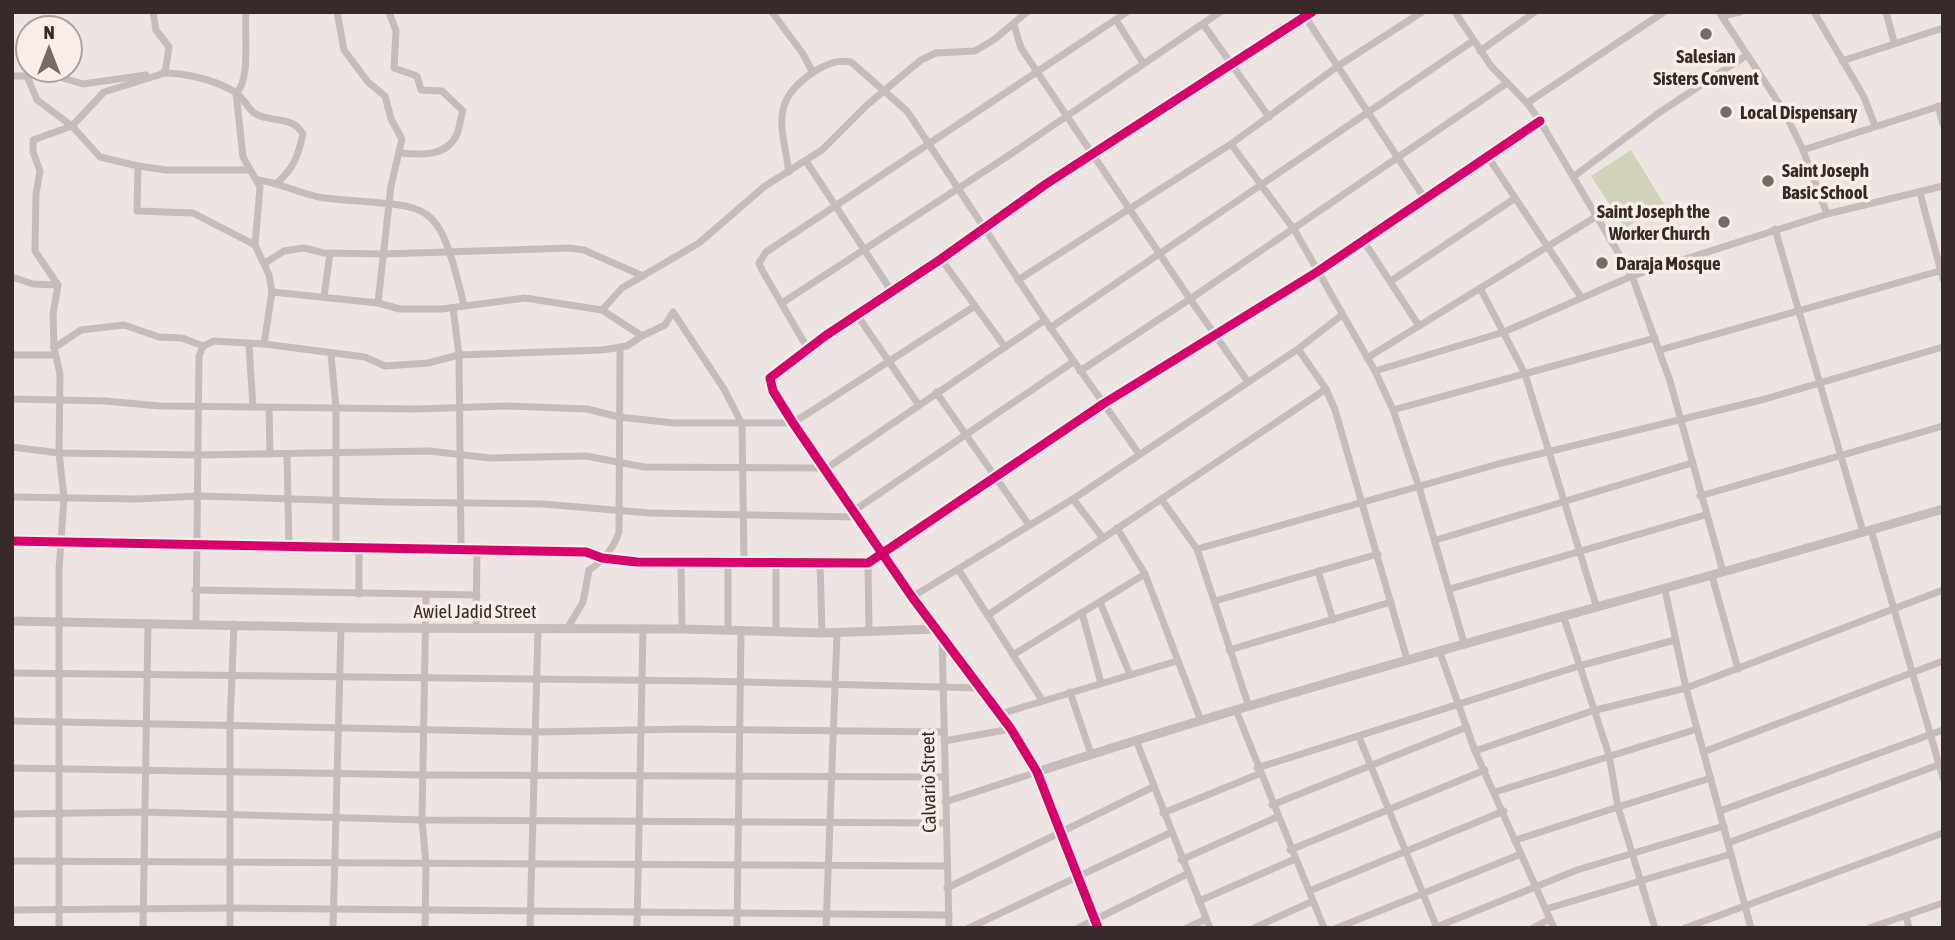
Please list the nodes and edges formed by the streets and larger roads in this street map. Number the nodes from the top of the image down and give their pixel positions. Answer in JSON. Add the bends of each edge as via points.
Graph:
{"nodes":[{"id":1,"x":153,"y":12,"type":"edge"},
{"id":2,"x":246,"y":12,"type":"edge"},
{"id":3,"x":337,"y":12,"type":"edge"},
{"id":4,"x":389,"y":12,"type":"edge"},
{"id":5,"x":772,"y":12,"type":"edge"},
{"id":6,"x":1030,"y":12,"type":"edge"},
{"id":7,"x":1127,"y":12,"type":"edge"},
{"id":8,"x":1220,"y":12,"type":"edge"},
{"id":9,"x":1422,"y":12,"type":"edge"},
{"id":10,"x":1455,"y":12,"type":"edge"},
{"id":11,"x":1535,"y":12,"type":"edge"},
{"id":12,"x":1664,"y":12,"type":"edge"},
{"id":13,"x":1740,"y":12,"type":"edge"},
{"id":14,"x":1814,"y":12,"type":"edge"},
{"id":15,"x":1885,"y":12,"type":"edge"},
{"id":16,"x":1306,"y":14,"type":"edge"},
{"id":17,"x":1721,"y":14,"type":"edge"},
{"id":18,"x":1116,"y":20,"type":"junction"},
{"id":19,"x":1203,"y":24,"type":"junction"},
{"id":20,"x":1014,"y":25,"type":"junction"},
{"id":21,"x":1943,"y":28,"type":"edge"},
{"id":22,"x":1474,"y":41,"type":"junction"},
{"id":23,"x":1895,"y":42,"type":"junction"},
{"id":24,"x":1480,"y":51,"type":"junction"},
{"id":25,"x":1747,"y":55,"type":"junction"},
{"id":26,"x":1842,"y":61,"type":"junction"},
{"id":27,"x":1143,"y":63,"type":"junction"},
{"id":28,"x":1231,"y":66,"type":"junction"},
{"id":29,"x":1338,"y":66,"type":"junction"},
{"id":30,"x":1038,"y":71,"type":"junction"},
{"id":31,"x":165,"y":73,"type":"junction"},
{"id":32,"x":813,"y":73,"type":"junction"},
{"id":33,"x":1507,"y":83,"type":"junction"},
{"id":34,"x":31,"y":84,"type":"edge"},
{"id":35,"x":84,"y":84,"type":"edge"},
{"id":36,"x":236,"y":93,"type":"junction"},
{"id":37,"x":886,"y":93,"type":"junction"},
{"id":38,"x":1527,"y":103,"type":"junction"},
{"id":39,"x":1940,"y":106,"type":"edge"},
{"id":40,"x":1368,"y":112,"type":"junction"},
{"id":41,"x":1068,"y":113,"type":"junction"},
{"id":42,"x":1269,"y":117,"type":"junction"},
{"id":43,"x":1540,"y":121,"type":"junction"},
{"id":44,"x":1943,"y":124,"type":"edge"},
{"id":45,"x":72,"y":126,"type":"junction"},
{"id":46,"x":1875,"y":126,"type":"junction"},
{"id":47,"x":931,"y":144,"type":"junction"},
{"id":48,"x":1231,"y":144,"type":"junction"},
{"id":49,"x":1803,"y":150,"type":"junction"},
{"id":50,"x":401,"y":153,"type":"junction"},
{"id":51,"x":1094,"y":154,"type":"junction"},
{"id":52,"x":1396,"y":157,"type":"junction"},
{"id":53,"x":1488,"y":157,"type":"junction"},
{"id":54,"x":806,"y":161,"type":"junction"},
{"id":55,"x":138,"y":166,"type":"junction"},
{"id":56,"x":248,"y":170,"type":"junction"},
{"id":57,"x":789,"y":172,"type":"junction"},
{"id":58,"x":1573,"y":177,"type":"junction"},
{"id":59,"x":258,"y":180,"type":"junction"},
{"id":60,"x":276,"y":183,"type":"junction"},
{"id":61,"x":1261,"y":186,"type":"junction"},
{"id":62,"x":1943,"y":187,"type":"edge"},
{"id":63,"x":959,"y":189,"type":"junction"},
{"id":64,"x":1920,"y":193,"type":"junction"},
{"id":65,"x":1425,"y":199,"type":"junction"},
{"id":66,"x":1514,"y":200,"type":"junction"},
{"id":67,"x":388,"y":202,"type":"junction"},
{"id":68,"x":835,"y":206,"type":"junction"},
{"id":69,"x":1130,"y":209,"type":"junction"},
{"id":70,"x":1827,"y":214,"type":"junction"},
{"id":71,"x":1597,"y":216,"type":"junction"},
{"id":72,"x":984,"y":229,"type":"junction"},
{"id":73,"x":1775,"y":229,"type":"junction"},
{"id":74,"x":1295,"y":231,"type":"junction"},
{"id":75,"x":1363,"y":240,"type":"junction"},
{"id":76,"x":255,"y":245,"type":"junction"},
{"id":77,"x":1548,"y":246,"type":"junction"},
{"id":78,"x":864,"y":249,"type":"junction"},
{"id":79,"x":330,"y":253,"type":"junction"},
{"id":80,"x":450,"y":253,"type":"junction"},
{"id":81,"x":383,"y":254,"type":"junction"},
{"id":82,"x":1161,"y":254,"type":"junction"},
{"id":83,"x":941,"y":260,"type":"junction"},
{"id":84,"x":265,"y":263,"type":"junction"},
{"id":85,"x":1317,"y":272,"type":"junction"},
{"id":86,"x":1942,"y":273,"type":"edge"},
{"id":87,"x":12,"y":276,"type":"edge"},
{"id":88,"x":643,"y":276,"type":"junction"},
{"id":89,"x":1632,"y":276,"type":"junction"},
{"id":90,"x":1018,"y":280,"type":"junction"},
{"id":91,"x":1391,"y":281,"type":"junction"},
{"id":92,"x":58,"y":285,"type":"junction"},
{"id":93,"x":1480,"y":288,"type":"junction"},
{"id":94,"x":272,"y":292,"type":"junction"},
{"id":95,"x":892,"y":292,"type":"junction"},
{"id":96,"x":324,"y":297,"type":"junction"},
{"id":97,"x":1581,"y":297,"type":"junction"},
{"id":98,"x":1191,"y":299,"type":"junction"},
{"id":99,"x":378,"y":303,"type":"junction"},
{"id":100,"x":782,"y":303,"type":"junction"},
{"id":101,"x":464,"y":305,"type":"junction"},
{"id":102,"x":975,"y":306,"type":"junction"},
{"id":103,"x":453,"y":308,"type":"junction"},
{"id":104,"x":602,"y":310,"type":"junction"},
{"id":105,"x":1800,"y":310,"type":"junction"},
{"id":106,"x":858,"y":315,"type":"junction"},
{"id":107,"x":1342,"y":315,"type":"junction"},
{"id":108,"x":1045,"y":320,"type":"junction"},
{"id":109,"x":1419,"y":326,"type":"junction"},
{"id":110,"x":1050,"y":328,"type":"junction"},
{"id":111,"x":1504,"y":332,"type":"junction"},
{"id":112,"x":1215,"y":335,"type":"junction"},
{"id":113,"x":642,"y":336,"type":"junction"},
{"id":114,"x":1656,"y":338,"type":"junction"},
{"id":115,"x":264,"y":344,"type":"junction"},
{"id":116,"x":249,"y":345,"type":"junction"},
{"id":117,"x":203,"y":346,"type":"junction"},
{"id":118,"x":1005,"y":347,"type":"junction"},
{"id":119,"x":1943,"y":347,"type":"edge"},
{"id":120,"x":620,"y":348,"type":"junction"},
{"id":121,"x":808,"y":349,"type":"junction"},
{"id":122,"x":1298,"y":349,"type":"junction"},
{"id":123,"x":1660,"y":351,"type":"junction"},
{"id":124,"x":55,"y":352,"type":"junction"},
{"id":125,"x":12,"y":355,"type":"edge"},
{"id":126,"x":331,"y":355,"type":"junction"},
{"id":127,"x":459,"y":355,"type":"junction"},
{"id":128,"x":1367,"y":358,"type":"junction"},
{"id":129,"x":888,"y":362,"type":"junction"},
{"id":130,"x":1073,"y":362,"type":"junction"},
{"id":131,"x":1375,"y":370,"type":"junction"},
{"id":132,"x":1080,"y":371,"type":"junction"},
{"id":133,"x":1525,"y":374,"type":"junction"},
{"id":134,"x":1821,"y":381,"type":"junction"},
{"id":135,"x":1248,"y":382,"type":"junction"},
{"id":136,"x":1326,"y":389,"type":"junction"},
{"id":137,"x":936,"y":392,"type":"junction"},
{"id":138,"x":12,"y":399,"type":"edge"},
{"id":139,"x":59,"y":400,"type":"junction"},
{"id":140,"x":918,"y":404,"type":"junction"},
{"id":141,"x":1103,"y":404,"type":"junction"},
{"id":142,"x":198,"y":407,"type":"junction"},
{"id":143,"x":253,"y":407,"type":"junction"},
{"id":144,"x":336,"y":407,"type":"junction"},
{"id":145,"x":269,"y":408,"type":"junction"},
{"id":146,"x":461,"y":408,"type":"junction"},
{"id":147,"x":1393,"y":410,"type":"junction"},
{"id":148,"x":619,"y":417,"type":"junction"},
{"id":149,"x":1681,"y":420,"type":"junction"},
{"id":150,"x":793,"y":423,"type":"junction"},
{"id":151,"x":742,"y":424,"type":"junction"},
{"id":152,"x":1943,"y":426,"type":"edge"},
{"id":153,"x":966,"y":435,"type":"junction"},
{"id":154,"x":12,"y":447,"type":"edge"},
{"id":155,"x":1549,"y":450,"type":"junction"},
{"id":156,"x":59,"y":453,"type":"junction"},
{"id":157,"x":271,"y":454,"type":"junction"},
{"id":158,"x":335,"y":454,"type":"junction"},
{"id":159,"x":462,"y":454,"type":"junction"},
{"id":160,"x":1139,"y":454,"type":"junction"},
{"id":161,"x":199,"y":455,"type":"junction"},
{"id":162,"x":287,"y":455,"type":"junction"},
{"id":163,"x":1843,"y":455,"type":"junction"},
{"id":164,"x":620,"y":463,"type":"junction"},
{"id":165,"x":1692,"y":463,"type":"junction"},
{"id":166,"x":827,"y":468,"type":"junction"},
{"id":167,"x":742,"y":470,"type":"junction"},
{"id":168,"x":994,"y":476,"type":"junction"},
{"id":169,"x":1419,"y":487,"type":"junction"},
{"id":170,"x":199,"y":496,"type":"junction"},
{"id":171,"x":1700,"y":496,"type":"junction"},
{"id":172,"x":12,"y":497,"type":"edge"},
{"id":173,"x":64,"y":497,"type":"junction"},
{"id":174,"x":288,"y":499,"type":"junction"},
{"id":175,"x":336,"y":499,"type":"junction"},
{"id":176,"x":1073,"y":499,"type":"junction"},
{"id":177,"x":1162,"y":500,"type":"junction"},
{"id":178,"x":1364,"y":501,"type":"junction"},
{"id":179,"x":461,"y":503,"type":"junction"},
{"id":180,"x":1564,"y":504,"type":"junction"},
{"id":181,"x":1943,"y":509,"type":"edge"},
{"id":182,"x":621,"y":511,"type":"junction"},
{"id":183,"x":743,"y":514,"type":"junction"},
{"id":184,"x":857,"y":514,"type":"junction"},
{"id":185,"x":1705,"y":515,"type":"junction"},
{"id":186,"x":1029,"y":525,"type":"junction"},
{"id":187,"x":1117,"y":528,"type":"junction"},
{"id":188,"x":1867,"y":531,"type":"junction"},
{"id":189,"x":1103,"y":538,"type":"junction"},
{"id":190,"x":1436,"y":540,"type":"junction"},
{"id":191,"x":12,"y":541,"type":"edge"},
{"id":192,"x":60,"y":543,"type":"junction"},
{"id":193,"x":196,"y":547,"type":"junction"},
{"id":194,"x":289,"y":548,"type":"junction"},
{"id":195,"x":336,"y":549,"type":"junction"},
{"id":196,"x":359,"y":549,"type":"junction"},
{"id":197,"x":461,"y":549,"type":"junction"},
{"id":198,"x":477,"y":550,"type":"junction"},
{"id":199,"x":1197,"y":550,"type":"junction"},
{"id":200,"x":881,"y":551,"type":"junction"},
{"id":201,"x":1581,"y":551,"type":"junction"},
{"id":202,"x":1378,"y":554,"type":"junction"},
{"id":203,"x":602,"y":558,"type":"junction"},
{"id":204,"x":681,"y":561,"type":"junction"},
{"id":205,"x":727,"y":562,"type":"junction"},
{"id":206,"x":744,"y":562,"type":"junction"},
{"id":207,"x":776,"y":562,"type":"junction"},
{"id":208,"x":820,"y":562,"type":"junction"},
{"id":209,"x":868,"y":563,"type":"junction"},
{"id":210,"x":958,"y":569,"type":"junction"},
{"id":211,"x":1318,"y":571,"type":"junction"},
{"id":212,"x":1723,"y":572,"type":"junction"},
{"id":213,"x":1144,"y":574,"type":"junction"},
{"id":214,"x":1712,"y":576,"type":"junction"},
{"id":215,"x":195,"y":590,"type":"junction"},
{"id":216,"x":1450,"y":590,"type":"junction"},
{"id":217,"x":1665,"y":590,"type":"junction"},
{"id":218,"x":1943,"y":590,"type":"edge"},
{"id":219,"x":359,"y":594,"type":"junction"},
{"id":220,"x":426,"y":594,"type":"junction"},
{"id":221,"x":477,"y":595,"type":"junction"},
{"id":222,"x":912,"y":597,"type":"junction"},
{"id":223,"x":1215,"y":601,"type":"junction"},
{"id":224,"x":1100,"y":602,"type":"junction"},
{"id":225,"x":1391,"y":603,"type":"junction"},
{"id":226,"x":1596,"y":605,"type":"junction"},
{"id":227,"x":1895,"y":609,"type":"junction"},
{"id":228,"x":1082,"y":613,"type":"junction"},
{"id":229,"x":988,"y":615,"type":"junction"},
{"id":230,"x":1563,"y":615,"type":"junction"},
{"id":231,"x":1333,"y":620,"type":"junction"},
{"id":232,"x":12,"y":621,"type":"edge"},
{"id":233,"x":59,"y":623,"type":"junction"},
{"id":234,"x":148,"y":623,"type":"junction"},
{"id":235,"x":196,"y":624,"type":"junction"},
{"id":236,"x":234,"y":624,"type":"junction"},
{"id":237,"x":341,"y":628,"type":"junction"},
{"id":238,"x":425,"y":628,"type":"junction"},
{"id":239,"x":476,"y":628,"type":"junction"},
{"id":240,"x":643,"y":628,"type":"junction"},
{"id":241,"x":538,"y":629,"type":"junction"},
{"id":242,"x":567,"y":629,"type":"junction"},
{"id":243,"x":682,"y":629,"type":"junction"},
{"id":244,"x":728,"y":630,"type":"junction"},
{"id":245,"x":741,"y":631,"type":"junction"},
{"id":246,"x":776,"y":631,"type":"junction"},
{"id":247,"x":869,"y":632,"type":"junction"},
{"id":248,"x":822,"y":633,"type":"junction"},
{"id":249,"x":836,"y":633,"type":"junction"},
{"id":250,"x":939,"y":633,"type":"junction"},
{"id":251,"x":1675,"y":640,"type":"junction"},
{"id":252,"x":1464,"y":643,"type":"junction"},
{"id":253,"x":1229,"y":650,"type":"junction"},
{"id":254,"x":1439,"y":650,"type":"junction"},
{"id":255,"x":1013,"y":655,"type":"junction"},
{"id":256,"x":1407,"y":659,"type":"junction"},
{"id":257,"x":1178,"y":661,"type":"junction"},
{"id":258,"x":1943,"y":661,"type":"edge"},
{"id":259,"x":1579,"y":666,"type":"junction"},
{"id":260,"x":1738,"y":669,"type":"junction"},
{"id":261,"x":1914,"y":672,"type":"junction"},
{"id":262,"x":12,"y":673,"type":"edge"},
{"id":263,"x":58,"y":674,"type":"junction"},
{"id":264,"x":1130,"y":675,"type":"junction"},
{"id":265,"x":146,"y":676,"type":"junction"},
{"id":266,"x":232,"y":677,"type":"junction"},
{"id":267,"x":340,"y":679,"type":"junction"},
{"id":268,"x":426,"y":680,"type":"junction"},
{"id":269,"x":538,"y":680,"type":"junction"},
{"id":270,"x":642,"y":681,"type":"junction"},
{"id":271,"x":739,"y":683,"type":"junction"},
{"id":272,"x":1101,"y":683,"type":"junction"},
{"id":273,"x":835,"y":684,"type":"junction"},
{"id":274,"x":942,"y":686,"type":"junction"},
{"id":275,"x":980,"y":688,"type":"junction"},
{"id":276,"x":1686,"y":688,"type":"junction"},
{"id":277,"x":1070,"y":692,"type":"junction"},
{"id":278,"x":1042,"y":700,"type":"junction"},
{"id":279,"x":1458,"y":705,"type":"junction"},
{"id":280,"x":1249,"y":706,"type":"junction"},
{"id":281,"x":1236,"y":710,"type":"junction"},
{"id":282,"x":1592,"y":711,"type":"junction"},
{"id":283,"x":1000,"y":714,"type":"junction"},
{"id":284,"x":12,"y":721,"type":"edge"},
{"id":285,"x":1201,"y":721,"type":"junction"},
{"id":286,"x":58,"y":722,"type":"junction"},
{"id":287,"x":145,"y":723,"type":"junction"},
{"id":288,"x":230,"y":724,"type":"junction"},
{"id":289,"x":339,"y":725,"type":"junction"},
{"id":290,"x":1467,"y":727,"type":"junction"},
{"id":291,"x":425,"y":729,"type":"junction"},
{"id":292,"x":642,"y":729,"type":"junction"},
{"id":293,"x":1010,"y":729,"type":"junction"},
{"id":294,"x":1697,"y":729,"type":"junction"},
{"id":295,"x":1943,"y":730,"type":"edge"},
{"id":296,"x":738,"y":731,"type":"junction"},
{"id":297,"x":537,"y":732,"type":"junction"},
{"id":298,"x":835,"y":732,"type":"junction"},
{"id":299,"x":1932,"y":734,"type":"junction"},
{"id":300,"x":943,"y":736,"type":"junction"},
{"id":301,"x":1359,"y":737,"type":"junction"},
{"id":302,"x":1136,"y":740,"type":"junction"},
{"id":303,"x":1475,"y":751,"type":"junction"},
{"id":304,"x":1703,"y":752,"type":"junction"},
{"id":305,"x":1091,"y":754,"type":"junction"},
{"id":306,"x":1609,"y":755,"type":"junction"},
{"id":307,"x":1940,"y":764,"type":"edge"},
{"id":308,"x":1370,"y":765,"type":"junction"},
{"id":309,"x":12,"y":768,"type":"edge"},
{"id":310,"x":59,"y":768,"type":"junction"},
{"id":311,"x":144,"y":769,"type":"junction"},
{"id":312,"x":1485,"y":770,"type":"junction"},
{"id":313,"x":232,"y":771,"type":"junction"},
{"id":314,"x":1258,"y":771,"type":"junction"},
{"id":315,"x":338,"y":772,"type":"junction"},
{"id":316,"x":1037,"y":772,"type":"junction"},
{"id":317,"x":423,"y":775,"type":"junction"},
{"id":318,"x":533,"y":775,"type":"junction"},
{"id":319,"x":642,"y":776,"type":"junction"},
{"id":320,"x":944,"y":777,"type":"junction"},
{"id":321,"x":738,"y":778,"type":"junction"},
{"id":322,"x":831,"y":778,"type":"junction"},
{"id":323,"x":1711,"y":778,"type":"junction"},
{"id":324,"x":1943,"y":778,"type":"edge"},
{"id":325,"x":1153,"y":787,"type":"junction"},
{"id":326,"x":1495,"y":792,"type":"junction"},
{"id":327,"x":945,"y":802,"type":"junction"},
{"id":328,"x":1272,"y":805,"type":"junction"},
{"id":329,"x":1389,"y":807,"type":"junction"},
{"id":330,"x":1618,"y":807,"type":"junction"},
{"id":331,"x":1504,"y":811,"type":"junction"},
{"id":332,"x":1720,"y":811,"type":"junction"},
{"id":333,"x":143,"y":812,"type":"junction"},
{"id":334,"x":58,"y":813,"type":"junction"},
{"id":335,"x":1163,"y":813,"type":"junction"},
{"id":336,"x":12,"y":814,"type":"edge"},
{"id":337,"x":230,"y":815,"type":"junction"},
{"id":338,"x":337,"y":817,"type":"junction"},
{"id":339,"x":1277,"y":817,"type":"junction"},
{"id":340,"x":422,"y":820,"type":"junction"},
{"id":341,"x":532,"y":820,"type":"junction"},
{"id":342,"x":738,"y":822,"type":"junction"},
{"id":343,"x":640,"y":823,"type":"junction"},
{"id":344,"x":945,"y":823,"type":"junction"},
{"id":345,"x":832,"y":824,"type":"junction"},
{"id":346,"x":1724,"y":826,"type":"junction"},
{"id":347,"x":1062,"y":833,"type":"junction"},
{"id":348,"x":1170,"y":833,"type":"junction"},
{"id":349,"x":1943,"y":833,"type":"edge"},
{"id":350,"x":1516,"y":840,"type":"junction"},
{"id":351,"x":1728,"y":843,"type":"junction"},
{"id":352,"x":1290,"y":850,"type":"junction"},
{"id":353,"x":1407,"y":851,"type":"junction"},
{"id":354,"x":1632,"y":853,"type":"junction"},
{"id":355,"x":1521,"y":854,"type":"junction"},
{"id":356,"x":1731,"y":854,"type":"junction"},
{"id":357,"x":1295,"y":859,"type":"junction"},
{"id":358,"x":1181,"y":860,"type":"junction"},
{"id":359,"x":12,"y":861,"type":"edge"},
{"id":360,"x":59,"y":861,"type":"junction"},
{"id":361,"x":143,"y":862,"type":"junction"},
{"id":362,"x":530,"y":863,"type":"junction"},
{"id":363,"x":229,"y":864,"type":"junction"},
{"id":364,"x":334,"y":864,"type":"junction"},
{"id":365,"x":426,"y":864,"type":"junction"},
{"id":366,"x":638,"y":866,"type":"junction"},
{"id":367,"x":739,"y":866,"type":"junction"},
{"id":368,"x":946,"y":866,"type":"junction"},
{"id":369,"x":829,"y":867,"type":"junction"},
{"id":370,"x":1188,"y":874,"type":"junction"},
{"id":371,"x":1078,"y":876,"type":"junction"},
{"id":372,"x":1641,"y":881,"type":"junction"},
{"id":373,"x":1534,"y":886,"type":"junction"},
{"id":374,"x":947,"y":888,"type":"junction"},
{"id":375,"x":1309,"y":891,"type":"junction"},
{"id":376,"x":1425,"y":894,"type":"junction"},
{"id":377,"x":1199,"y":901,"type":"junction"},
{"id":378,"x":1313,"y":901,"type":"junction"},
{"id":379,"x":1943,"y":903,"type":"edge"},
{"id":380,"x":230,"y":908,"type":"junction"},
{"id":381,"x":1745,"y":908,"type":"junction"},
{"id":382,"x":59,"y":909,"type":"junction"},
{"id":383,"x":143,"y":909,"type":"junction"},
{"id":384,"x":1546,"y":909,"type":"junction"},
{"id":385,"x":12,"y":910,"type":"edge"},
{"id":386,"x":334,"y":910,"type":"junction"},
{"id":387,"x":425,"y":910,"type":"junction"},
{"id":388,"x":530,"y":911,"type":"junction"},
{"id":389,"x":638,"y":912,"type":"junction"},
{"id":390,"x":737,"y":912,"type":"junction"},
{"id":391,"x":827,"y":913,"type":"junction"},
{"id":392,"x":949,"y":915,"type":"junction"},
{"id":393,"x":1906,"y":916,"type":"junction"},
{"id":394,"x":1206,"y":919,"type":"junction"},
{"id":395,"x":1550,"y":919,"type":"junction"},
{"id":396,"x":984,"y":924,"type":"edge"},
{"id":397,"x":1096,"y":924,"type":"edge"},
{"id":398,"x":1436,"y":927,"type":"edge"},
{"id":399,"x":59,"y":928,"type":"edge"},
{"id":400,"x":143,"y":928,"type":"edge"},
{"id":401,"x":230,"y":928,"type":"edge"},
{"id":402,"x":334,"y":928,"type":"edge"},
{"id":403,"x":425,"y":928,"type":"edge"},
{"id":404,"x":530,"y":928,"type":"edge"},
{"id":405,"x":637,"y":928,"type":"edge"},
{"id":406,"x":737,"y":928,"type":"edge"},
{"id":407,"x":826,"y":928,"type":"edge"},
{"id":408,"x":949,"y":928,"type":"edge"},
{"id":409,"x":969,"y":928,"type":"edge"},
{"id":410,"x":1078,"y":928,"type":"edge"},
{"id":411,"x":1187,"y":928,"type":"edge"},
{"id":412,"x":1210,"y":928,"type":"edge"},
{"id":413,"x":1254,"y":928,"type":"edge"},
{"id":414,"x":1324,"y":928,"type":"edge"},
{"id":415,"x":1337,"y":928,"type":"edge"},
{"id":416,"x":1533,"y":928,"type":"edge"},
{"id":417,"x":1554,"y":928,"type":"edge"},
{"id":418,"x":1655,"y":928,"type":"edge"},
{"id":419,"x":1685,"y":928,"type":"edge"},
{"id":420,"x":1751,"y":928,"type":"edge"},
{"id":421,"x":1870,"y":928,"type":"edge"},
{"id":422,"x":1909,"y":928,"type":"edge"}],
"edges":[{"from":1,"to":31,"type":"street","via":[[156,30],[169,47]]},
{"from":2,"to":36,"type":"street","via":[[246,69],[243,87]]},
{"from":3,"to":50,"type":"street","via":[[344,50],[385,96],[402,139]]},
{"from":4,"to":50,"type":"street","via":[[396,32],[394,68],[417,76],[421,90],[442,91],[463,111],[456,137],[439,151],[427,156]]},
{"from":5,"to":32,"type":"street"},
{"from":6,"to":20,"type":"street"},
{"from":7,"to":18,"type":"street"},
{"from":8,"to":19,"type":"street"},
{"from":9,"to":29,"type":"street"},
{"from":10,"to":22,"type":"street"},
{"from":11,"to":24,"type":"street"},
{"from":12,"to":38,"type":"street"},
{"from":13,"to":17,"type":"street"},
{"from":14,"to":26,"type":"street"},
{"from":15,"to":23,"type":"street"},
{"from":16,"to":28,"type":"street"},
{"from":16,"to":29,"type":"street"},
{"from":17,"to":25,"type":"street"},
{"from":18,"to":27,"type":"street"},
{"from":18,"to":30,"type":"street"},
{"from":19,"to":27,"type":"street"},
{"from":19,"to":28,"type":"street"},
{"from":20,"to":30,"type":"street","via":[[1021,48]]},
{"from":20,"to":37,"type":"street","via":[[975,51],[927,56]]},
{"from":21,"to":23,"type":"street"},
{"from":22,"to":24,"type":"street"},
{"from":22,"to":40,"type":"street"},
{"from":23,"to":26,"type":"street"},
{"from":24,"to":33,"type":"street"},
{"from":25,"to":49,"type":"street"},
{"from":25,"to":58,"type":"street"},
{"from":26,"to":46,"type":"street"},
{"from":27,"to":41,"type":"street"},
{"from":28,"to":42,"type":"street"},
{"from":28,"to":51,"type":"street"},
{"from":29,"to":40,"type":"street"},
{"from":29,"to":42,"type":"street"},
{"from":30,"to":41,"type":"street"},
{"from":30,"to":47,"type":"street"},
{"from":31,"to":35,"type":"street"},
{"from":31,"to":36,"type":"street","via":[[216,80]]},
{"from":31,"to":45,"type":"street","via":[[104,92]]},
{"from":32,"to":37,"type":"street","via":[[833,62],[848,61]]},
{"from":32,"to":57,"type":"street","via":[[787,94],[782,108]]},
{"from":33,"to":38,"type":"street"},
{"from":33,"to":52,"type":"street"},
{"from":34,"to":45,"type":"street","via":[[37,100]]},
{"from":36,"to":56,"type":"street"},
{"from":36,"to":60,"type":"street","via":[[256,114],[288,120],[303,134],[291,171]]},
{"from":37,"to":47,"type":"street","via":[[907,111]]},
{"from":37,"to":54,"type":"street"},
{"from":38,"to":43,"type":"street"},
{"from":39,"to":44,"type":"street"},
{"from":39,"to":46,"type":"street"},
{"from":40,"to":52,"type":"street"},
{"from":40,"to":61,"type":"street"},
{"from":41,"to":51,"type":"street"},
{"from":41,"to":63,"type":"street"},
{"from":42,"to":48,"type":"street"},
{"from":43,"to":53,"type":"street"},
{"from":43,"to":58,"type":"street"},
{"from":45,"to":55,"type":"street","via":[[100,157]]},
{"from":45,"to":92,"type":"street","via":[[33,141],[40,171],[35,251]]},
{"from":46,"to":49,"type":"street"},
{"from":47,"to":63,"type":"street"},
{"from":47,"to":68,"type":"street"},
{"from":48,"to":61,"type":"street"},
{"from":48,"to":69,"type":"street"},
{"from":49,"to":70,"type":"street"},
{"from":50,"to":67,"type":"street"},
{"from":51,"to":69,"type":"street"},
{"from":51,"to":72,"type":"street"},
{"from":52,"to":65,"type":"street"},
{"from":52,"to":74,"type":"street"},
{"from":53,"to":65,"type":"street"},
{"from":53,"to":66,"type":"street"},
{"from":54,"to":57,"type":"street"},
{"from":54,"to":68,"type":"street"},
{"from":55,"to":56,"type":"street"},
{"from":55,"to":76,"type":"street","via":[[138,211],[193,213]]},
{"from":56,"to":59,"type":"street"},
{"from":57,"to":88,"type":"street","via":[[765,186],[699,243]]},
{"from":58,"to":71,"type":"street"},
{"from":59,"to":60,"type":"street"},
{"from":59,"to":76,"type":"street","via":[[261,191]]},
{"from":60,"to":67,"type":"street","via":[[320,197]]},
{"from":61,"to":74,"type":"street"},
{"from":61,"to":82,"type":"street"},
{"from":62,"to":64,"type":"street"},
{"from":63,"to":72,"type":"street"},
{"from":63,"to":78,"type":"street"},
{"from":64,"to":70,"type":"street"},
{"from":64,"to":86,"type":"street"},
{"from":65,"to":75,"type":"street"},
{"from":66,"to":77,"type":"street"},
{"from":66,"to":91,"type":"street"},
{"from":67,"to":80,"type":"street","via":[[431,216]]},
{"from":67,"to":81,"type":"street"},
{"from":68,"to":78,"type":"street"},
{"from":68,"to":100,"type":"street","via":[[761,257],[762,270]]},
{"from":69,"to":82,"type":"street"},
{"from":69,"to":90,"type":"street"},
{"from":70,"to":73,"type":"street"},
{"from":71,"to":77,"type":"street"},
{"from":71,"to":89,"type":"street"},
{"from":72,"to":83,"type":"street"},
{"from":72,"to":90,"type":"street"},
{"from":73,"to":89,"type":"street"},
{"from":73,"to":105,"type":"street"},
{"from":74,"to":85,"type":"street"},
{"from":74,"to":98,"type":"street"},
{"from":75,"to":85,"type":"street"},
{"from":75,"to":91,"type":"street"},
{"from":76,"to":84,"type":"street"},
{"from":77,"to":93,"type":"street"},
{"from":77,"to":97,"type":"street"},
{"from":78,"to":95,"type":"street"},
{"from":78,"to":100,"type":"street"},
{"from":79,"to":81,"type":"street"},
{"from":79,"to":84,"type":"street","via":[[291,249]]},
{"from":79,"to":96,"type":"street"},
{"from":80,"to":81,"type":"street"},
{"from":80,"to":88,"type":"street","via":[[570,248]]},
{"from":80,"to":101,"type":"street"},
{"from":81,"to":99,"type":"street"},
{"from":82,"to":98,"type":"street"},
{"from":82,"to":110,"type":"street"},
{"from":83,"to":95,"type":"street"},
{"from":83,"to":102,"type":"street"},
{"from":84,"to":94,"type":"street"},
{"from":85,"to":107,"type":"street"},
{"from":85,"to":112,"type":"street"},
{"from":86,"to":105,"type":"street"},
{"from":87,"to":92,"type":"street","via":[[33,284]]},
{"from":88,"to":104,"type":"street","via":[[622,288]]},
{"from":89,"to":97,"type":"street"},
{"from":89,"to":114,"type":"street"},
{"from":90,"to":108,"type":"street"},
{"from":91,"to":109,"type":"street"},
{"from":92,"to":124,"type":"street","via":[[53,314]]},
{"from":93,"to":109,"type":"street"},
{"from":93,"to":111,"type":"street"},
{"from":94,"to":96,"type":"street"},
{"from":94,"to":115,"type":"street"},
{"from":95,"to":106,"type":"street"},
{"from":96,"to":99,"type":"street"},
{"from":97,"to":111,"type":"street"},
{"from":98,"to":112,"type":"street"},
{"from":98,"to":132,"type":"street"},
{"from":99,"to":103,"type":"street","via":[[400,309]]},
{"from":100,"to":121,"type":"street"},
{"from":101,"to":103,"type":"street"},
{"from":101,"to":104,"type":"street","via":[[525,298]]},
{"from":102,"to":118,"type":"street"},
{"from":102,"to":129,"type":"street"},
{"from":103,"to":127,"type":"street"},
{"from":104,"to":113,"type":"street"},
{"from":105,"to":123,"type":"street"},
{"from":105,"to":134,"type":"street"},
{"from":106,"to":121,"type":"street"},
{"from":106,"to":129,"type":"street"},
{"from":107,"to":122,"type":"street"},
{"from":107,"to":128,"type":"street"},
{"from":108,"to":110,"type":"street"},
{"from":108,"to":118,"type":"street"},
{"from":109,"to":128,"type":"street"},
{"from":110,"to":130,"type":"street"},
{"from":111,"to":131,"type":"street"},
{"from":111,"to":133,"type":"street"},
{"from":112,"to":135,"type":"street"},
{"from":112,"to":141,"type":"street"},
{"from":113,"to":120,"type":"street"},
{"from":113,"to":151,"type":"street","via":[[665,325],[673,312]]},
{"from":114,"to":123,"type":"street"},
{"from":114,"to":133,"type":"street"},
{"from":115,"to":116,"type":"street"},
{"from":115,"to":126,"type":"street"},
{"from":116,"to":117,"type":"street","via":[[214,341]]},
{"from":116,"to":143,"type":"street"},
{"from":117,"to":124,"type":"street","via":[[124,325],[81,330]]},
{"from":117,"to":142,"type":"street"},
{"from":118,"to":137,"type":"street"},
{"from":119,"to":134,"type":"street"},
{"from":120,"to":127,"type":"street"},
{"from":120,"to":148,"type":"street"},
{"from":121,"to":150,"type":"street","via":[[770,378]]},
{"from":122,"to":135,"type":"street"},
{"from":122,"to":136,"type":"street"},
{"from":123,"to":149,"type":"street"},
{"from":124,"to":125,"type":"street"},
{"from":124,"to":139,"type":"street"},
{"from":126,"to":127,"type":"street","via":[[365,358],[385,366],[429,363]]},
{"from":126,"to":144,"type":"street"},
{"from":127,"to":146,"type":"street"},
{"from":128,"to":131,"type":"street"},
{"from":129,"to":140,"type":"street"},
{"from":129,"to":150,"type":"street"},
{"from":130,"to":132,"type":"street"},
{"from":130,"to":153,"type":"street"},
{"from":131,"to":147,"type":"street"},
{"from":132,"to":141,"type":"street"},
{"from":133,"to":147,"type":"street"},
{"from":133,"to":155,"type":"street"},
{"from":134,"to":149,"type":"street"},
{"from":134,"to":163,"type":"street"},
{"from":135,"to":160,"type":"street"},
{"from":136,"to":177,"type":"street"},
{"from":136,"to":178,"type":"street"},
{"from":137,"to":140,"type":"street"},
{"from":137,"to":153,"type":"street"},
{"from":138,"to":139,"type":"street"},
{"from":139,"to":142,"type":"street"},
{"from":139,"to":156,"type":"street"},
{"from":140,"to":166,"type":"street"},
{"from":141,"to":160,"type":"street"},
{"from":141,"to":168,"type":"street"},
{"from":142,"to":143,"type":"street"},
{"from":142,"to":161,"type":"street"},
{"from":143,"to":145,"type":"street"},
{"from":144,"to":145,"type":"street"},
{"from":144,"to":146,"type":"street"},
{"from":144,"to":158,"type":"street"},
{"from":145,"to":157,"type":"street"},
{"from":146,"to":148,"type":"street","via":[[587,409]]},
{"from":146,"to":159,"type":"street"},
{"from":147,"to":169,"type":"street"},
{"from":148,"to":151,"type":"street"},
{"from":148,"to":164,"type":"street"},
{"from":149,"to":155,"type":"street"},
{"from":149,"to":165,"type":"street"},
{"from":150,"to":151,"type":"street"},
{"from":150,"to":166,"type":"street"},
{"from":151,"to":167,"type":"street"},
{"from":152,"to":163,"type":"street"},
{"from":153,"to":168,"type":"street"},
{"from":153,"to":184,"type":"street"},
{"from":154,"to":156,"type":"street"},
{"from":155,"to":169,"type":"street"},
{"from":155,"to":180,"type":"street"},
{"from":156,"to":161,"type":"street"},
{"from":156,"to":173,"type":"street"},
{"from":157,"to":161,"type":"street"},
{"from":157,"to":162,"type":"street"},
{"from":158,"to":159,"type":"street"},
{"from":158,"to":162,"type":"street"},
{"from":158,"to":175,"type":"street"},
{"from":159,"to":164,"type":"street","via":[[586,456]]},
{"from":159,"to":179,"type":"street"},
{"from":160,"to":176,"type":"street"},
{"from":161,"to":170,"type":"street"},
{"from":162,"to":174,"type":"street"},
{"from":163,"to":171,"type":"street"},
{"from":163,"to":188,"type":"street"},
{"from":164,"to":167,"type":"street"},
{"from":164,"to":182,"type":"street"},
{"from":165,"to":171,"type":"street"},
{"from":165,"to":180,"type":"street"},
{"from":166,"to":167,"type":"street"},
{"from":166,"to":184,"type":"street"},
{"from":167,"to":183,"type":"street"},
{"from":168,"to":186,"type":"street"},
{"from":168,"to":200,"type":"street"},
{"from":169,"to":178,"type":"street"},
{"from":169,"to":190,"type":"street"},
{"from":170,"to":173,"type":"street"},
{"from":170,"to":174,"type":"street"},
{"from":170,"to":193,"type":"street"},
{"from":171,"to":185,"type":"street"},
{"from":172,"to":173,"type":"street"},
{"from":173,"to":192,"type":"street"},
{"from":174,"to":175,"type":"street"},
{"from":174,"to":194,"type":"street"},
{"from":175,"to":179,"type":"street"},
{"from":175,"to":195,"type":"street"},
{"from":176,"to":186,"type":"street"},
{"from":176,"to":189,"type":"street"},
{"from":177,"to":187,"type":"street"},
{"from":177,"to":199,"type":"street"},
{"from":178,"to":199,"type":"street"},
{"from":178,"to":202,"type":"street"},
{"from":179,"to":182,"type":"street"},
{"from":179,"to":197,"type":"street"},
{"from":180,"to":190,"type":"street"},
{"from":180,"to":201,"type":"street"},
{"from":181,"to":188,"type":"street"},
{"from":182,"to":183,"type":"street"},
{"from":182,"to":203,"type":"street","via":[[615,544]]},
{"from":183,"to":184,"type":"street"},
{"from":183,"to":206,"type":"street"},
{"from":184,"to":200,"type":"street"},
{"from":185,"to":201,"type":"street"},
{"from":185,"to":212,"type":"street"},
{"from":186,"to":210,"type":"street"},
{"from":187,"to":189,"type":"street"},
{"from":187,"to":213,"type":"street"},
{"from":188,"to":212,"type":"street"},
{"from":188,"to":227,"type":"street"},
{"from":189,"to":229,"type":"street"},
{"from":190,"to":216,"type":"street"},
{"from":191,"to":192,"type":"street"},
{"from":192,"to":193,"type":"street"},
{"from":192,"to":233,"type":"street"},
{"from":193,"to":194,"type":"street"},
{"from":193,"to":215,"type":"street"},
{"from":194,"to":195,"type":"street"},
{"from":195,"to":196,"type":"street"},
{"from":196,"to":197,"type":"street"},
{"from":196,"to":219,"type":"street"},
{"from":197,"to":198,"type":"street"},
{"from":198,"to":203,"type":"street","via":[[586,552]]},
{"from":198,"to":221,"type":"street"},
{"from":199,"to":223,"type":"street"},
{"from":200,"to":209,"type":"street"},
{"from":200,"to":222,"type":"street"},
{"from":201,"to":216,"type":"street"},
{"from":201,"to":226,"type":"street"},
{"from":202,"to":211,"type":"street"},
{"from":202,"to":225,"type":"street"},
{"from":203,"to":204,"type":"street"},
{"from":203,"to":242,"type":"street","via":[[589,570],[583,602]]},
{"from":204,"to":205,"type":"street"},
{"from":204,"to":243,"type":"street"},
{"from":205,"to":206,"type":"street"},
{"from":205,"to":244,"type":"street"},
{"from":206,"to":207,"type":"street"},
{"from":207,"to":208,"type":"street"},
{"from":207,"to":246,"type":"street"},
{"from":208,"to":209,"type":"street"},
{"from":208,"to":248,"type":"street"},
{"from":209,"to":247,"type":"street"},
{"from":210,"to":222,"type":"street"},
{"from":210,"to":229,"type":"street"},
{"from":211,"to":223,"type":"street"},
{"from":211,"to":231,"type":"street"},
{"from":212,"to":214,"type":"street"},
{"from":213,"to":224,"type":"street"},
{"from":213,"to":257,"type":"street"},
{"from":214,"to":217,"type":"street"},
{"from":214,"to":260,"type":"street"},
{"from":215,"to":219,"type":"street"},
{"from":215,"to":235,"type":"street"},
{"from":216,"to":252,"type":"street"},
{"from":217,"to":226,"type":"street"},
{"from":217,"to":251,"type":"street"},
{"from":218,"to":227,"type":"street"},
{"from":219,"to":220,"type":"street"},
{"from":220,"to":221,"type":"street"},
{"from":220,"to":238,"type":"street"},
{"from":221,"to":239,"type":"street"},
{"from":222,"to":250,"type":"street"},
{"from":223,"to":253,"type":"street"},
{"from":224,"to":228,"type":"street"},
{"from":224,"to":264,"type":"street"},
{"from":225,"to":231,"type":"street"},
{"from":225,"to":256,"type":"street"},
{"from":226,"to":230,"type":"street"},
{"from":227,"to":260,"type":"street"},
{"from":227,"to":261,"type":"street"},
{"from":228,"to":255,"type":"street"},
{"from":228,"to":272,"type":"street"},
{"from":229,"to":255,"type":"street"},
{"from":230,"to":252,"type":"street"},
{"from":230,"to":259,"type":"street"},
{"from":231,"to":253,"type":"street"},
{"from":232,"to":233,"type":"street","name":"Awiel Jadid Street"},
{"from":233,"to":234,"type":"street","name":"Awiel Jadid Street"},
{"from":233,"to":263,"type":"street"},
{"from":234,"to":235,"type":"street","name":"Awiel Jadid Street"},
{"from":234,"to":265,"type":"street"},
{"from":235,"to":236,"type":"street","name":"Awiel Jadid Street"},
{"from":236,"to":237,"type":"street","name":"Awiel Jadid Street"},
{"from":236,"to":266,"type":"street"},
{"from":237,"to":238,"type":"street","name":"Awiel Jadid Street"},
{"from":237,"to":267,"type":"street"},
{"from":238,"to":239,"type":"street","name":"Awiel Jadid Street"},
{"from":238,"to":268,"type":"street"},
{"from":239,"to":241,"type":"street","name":"Awiel Jadid Street"},
{"from":240,"to":242,"type":"street","name":"Awiel Jadid Street"},
{"from":240,"to":243,"type":"street","name":"Awiel Jadid Street"},
{"from":240,"to":270,"type":"street"},
{"from":241,"to":242,"type":"street","name":"Awiel Jadid Street"},
{"from":241,"to":269,"type":"street"},
{"from":243,"to":244,"type":"street","name":"Awiel Jadid Street"},
{"from":244,"to":245,"type":"street","name":"Awiel Jadid Street"},
{"from":245,"to":246,"type":"street","name":"Awiel Jadid Street"},
{"from":245,"to":271,"type":"street"},
{"from":246,"to":248,"type":"street","name":"Awiel Jadid Street"},
{"from":247,"to":249,"type":"street","name":"Awiel Jadid Street"},
{"from":247,"to":250,"type":"street","name":"Awiel Jadid Street"},
{"from":248,"to":249,"type":"street","name":"Awiel Jadid Street"},
{"from":249,"to":273,"type":"street"},
{"from":250,"to":274,"type":"street","name":"Calvario Street"},
{"from":250,"to":275,"type":"street"},
{"from":251,"to":259,"type":"street"},
{"from":251,"to":276,"type":"street"},
{"from":252,"to":254,"type":"street"},
{"from":253,"to":280,"type":"street"},
{"from":254,"to":256,"type":"street"},
{"from":254,"to":279,"type":"street"},
{"from":255,"to":278,"type":"street"},
{"from":256,"to":280,"type":"street"},
{"from":257,"to":264,"type":"street"},
{"from":257,"to":285,"type":"street"},
{"from":258,"to":261,"type":"street"},
{"from":259,"to":279,"type":"street"},
{"from":259,"to":282,"type":"street"},
{"from":260,"to":276,"type":"street"},
{"from":261,"to":299,"type":"street"},
{"from":261,"to":304,"type":"street"},
{"from":262,"to":263,"type":"street"},
{"from":263,"to":265,"type":"street"},
{"from":263,"to":286,"type":"street"},
{"from":264,"to":272,"type":"street"},
{"from":265,"to":266,"type":"street"},
{"from":265,"to":287,"type":"street"},
{"from":266,"to":267,"type":"street"},
{"from":266,"to":288,"type":"street"},
{"from":267,"to":268,"type":"street"},
{"from":267,"to":289,"type":"street"},
{"from":268,"to":269,"type":"street"},
{"from":268,"to":291,"type":"street"},
{"from":269,"to":270,"type":"street"},
{"from":269,"to":297,"type":"street"},
{"from":270,"to":271,"type":"street"},
{"from":270,"to":292,"type":"street"},
{"from":271,"to":273,"type":"street"},
{"from":271,"to":296,"type":"street"},
{"from":272,"to":277,"type":"street"},
{"from":273,"to":274,"type":"street"},
{"from":273,"to":298,"type":"street"},
{"from":274,"to":275,"type":"street"},
{"from":274,"to":300,"type":"street","name":"Calvario Street"},
{"from":275,"to":283,"type":"street"},
{"from":276,"to":282,"type":"street"},
{"from":276,"to":294,"type":"street"},
{"from":277,"to":278,"type":"street"},
{"from":277,"to":305,"type":"street"},
{"from":278,"to":283,"type":"street"},
{"from":279,"to":290,"type":"street"},
{"from":279,"to":301,"type":"street"},
{"from":280,"to":281,"type":"street"},
{"from":281,"to":285,"type":"street"},
{"from":281,"to":314,"type":"street"},
{"from":282,"to":303,"type":"street"},
{"from":282,"to":306,"type":"street"},
{"from":283,"to":293,"type":"street"},
{"from":284,"to":286,"type":"street"},
{"from":285,"to":302,"type":"street"},
{"from":286,"to":287,"type":"street"},
{"from":286,"to":310,"type":"street"},
{"from":287,"to":288,"type":"street"},
{"from":287,"to":311,"type":"street"},
{"from":288,"to":289,"type":"street"},
{"from":288,"to":313,"type":"street"},
{"from":289,"to":291,"type":"street"},
{"from":289,"to":315,"type":"street"},
{"from":290,"to":303,"type":"street"},
{"from":290,"to":308,"type":"street"},
{"from":291,"to":297,"type":"street"},
{"from":291,"to":317,"type":"street"},
{"from":292,"to":296,"type":"street"},
{"from":292,"to":297,"type":"street"},
{"from":292,"to":319,"type":"street"},
{"from":293,"to":300,"type":"street"},
{"from":293,"to":316,"type":"street"},
{"from":294,"to":304,"type":"street"},
{"from":294,"to":306,"type":"street"},
{"from":295,"to":299,"type":"street"},
{"from":296,"to":298,"type":"street"},
{"from":296,"to":321,"type":"street"},
{"from":297,"to":318,"type":"street"},
{"from":298,"to":300,"type":"street"},
{"from":298,"to":322,"type":"street"},
{"from":299,"to":307,"type":"street"},
{"from":299,"to":332,"type":"street"},
{"from":300,"to":320,"type":"street","name":"Calvario Street"},
{"from":301,"to":308,"type":"street"},
{"from":301,"to":314,"type":"street"},
{"from":302,"to":305,"type":"street"},
{"from":302,"to":325,"type":"street"},
{"from":303,"to":312,"type":"street"},
{"from":304,"to":323,"type":"street"},
{"from":305,"to":316,"type":"street"},
{"from":306,"to":326,"type":"street"},
{"from":306,"to":330,"type":"street"},
{"from":307,"to":324,"type":"street"},
{"from":307,"to":351,"type":"street"},
{"from":308,"to":328,"type":"street"},
{"from":308,"to":329,"type":"street"},
{"from":309,"to":310,"type":"street"},
{"from":310,"to":311,"type":"street"},
{"from":310,"to":334,"type":"street"},
{"from":311,"to":313,"type":"street"},
{"from":311,"to":333,"type":"street"},
{"from":312,"to":326,"type":"street"},
{"from":312,"to":329,"type":"street"},
{"from":313,"to":315,"type":"street"},
{"from":313,"to":337,"type":"street"},
{"from":314,"to":328,"type":"street"},
{"from":314,"to":335,"type":"street"},
{"from":315,"to":317,"type":"street"},
{"from":315,"to":338,"type":"street"},
{"from":316,"to":327,"type":"street"},
{"from":316,"to":347,"type":"street"},
{"from":317,"to":318,"type":"street"},
{"from":317,"to":340,"type":"street"},
{"from":318,"to":319,"type":"street"},
{"from":318,"to":341,"type":"street"},
{"from":319,"to":321,"type":"street"},
{"from":319,"to":343,"type":"street"},
{"from":320,"to":322,"type":"street"},
{"from":320,"to":327,"type":"street","name":"Calvario Street"},
{"from":321,"to":322,"type":"street"},
{"from":321,"to":342,"type":"street"},
{"from":322,"to":345,"type":"street"},
{"from":323,"to":330,"type":"street"},
{"from":323,"to":332,"type":"street"},
{"from":325,"to":335,"type":"street"},
{"from":325,"to":347,"type":"street"},
{"from":326,"to":331,"type":"street"},
{"from":327,"to":344,"type":"street","name":"Calvario Street"},
{"from":328,"to":339,"type":"street"},
{"from":329,"to":352,"type":"street"},
{"from":329,"to":353,"type":"street"},
{"from":330,"to":350,"type":"street"},
{"from":330,"to":354,"type":"street"},
{"from":331,"to":350,"type":"street"},
{"from":331,"to":353,"type":"street"},
{"from":332,"to":346,"type":"street"},
{"from":333,"to":334,"type":"street"},
{"from":333,"to":337,"type":"street"},
{"from":333,"to":361,"type":"street"},
{"from":334,"to":336,"type":"street"},
{"from":334,"to":360,"type":"street"},
{"from":335,"to":348,"type":"street"},
{"from":337,"to":338,"type":"street"},
{"from":337,"to":363,"type":"street"},
{"from":338,"to":340,"type":"street"},
{"from":338,"to":364,"type":"street"},
{"from":339,"to":352,"type":"street"},
{"from":339,"to":358,"type":"street"},
{"from":340,"to":341,"type":"street"},
{"from":340,"to":365,"type":"street"},
{"from":341,"to":343,"type":"street"},
{"from":341,"to":362,"type":"street"},
{"from":342,"to":343,"type":"street"},
{"from":342,"to":345,"type":"street"},
{"from":342,"to":367,"type":"street"},
{"from":343,"to":366,"type":"street"},
{"from":344,"to":345,"type":"street"},
{"from":344,"to":368,"type":"street","name":"Calvario Street"},
{"from":345,"to":369,"type":"street"},
{"from":346,"to":351,"type":"street"},
{"from":346,"to":354,"type":"street"},
{"from":347,"to":371,"type":"street"},
{"from":347,"to":374,"type":"street"},
{"from":348,"to":358,"type":"street"},
{"from":348,"to":371,"type":"street"},
{"from":349,"to":381,"type":"street"},
{"from":350,"to":355,"type":"street"},
{"from":351,"to":356,"type":"street"},
{"from":352,"to":357,"type":"street"},
{"from":353,"to":375,"type":"street"},
{"from":353,"to":376,"type":"street"},
{"from":354,"to":372,"type":"street"},
{"from":354,"to":373,"type":"street"},
{"from":355,"to":373,"type":"street"},
{"from":355,"to":376,"type":"street"},
{"from":356,"to":372,"type":"street"},
{"from":356,"to":381,"type":"street"},
{"from":357,"to":375,"type":"street"},
{"from":357,"to":377,"type":"street"},
{"from":358,"to":370,"type":"street"},
{"from":359,"to":360,"type":"street"},
{"from":360,"to":361,"type":"street"},
{"from":360,"to":382,"type":"street"},
{"from":361,"to":363,"type":"street"},
{"from":361,"to":383,"type":"street"},
{"from":362,"to":365,"type":"street"},
{"from":362,"to":366,"type":"street"},
{"from":362,"to":388,"type":"street"},
{"from":363,"to":364,"type":"street"},
{"from":363,"to":380,"type":"street"},
{"from":364,"to":365,"type":"street"},
{"from":364,"to":386,"type":"street"},
{"from":365,"to":387,"type":"street"},
{"from":366,"to":367,"type":"street"},
{"from":366,"to":389,"type":"street"},
{"from":367,"to":369,"type":"street"},
{"from":367,"to":390,"type":"street"},
{"from":368,"to":369,"type":"street"},
{"from":368,"to":374,"type":"street","name":"Calvario Street"},
{"from":369,"to":391,"type":"street"},
{"from":370,"to":377,"type":"street"},
{"from":370,"to":397,"type":"street"},
{"from":371,"to":396,"type":"street"},
{"from":371,"to":397,"type":"street"},
{"from":372,"to":384,"type":"street"},
{"from":372,"to":418,"type":"street"},
{"from":373,"to":384,"type":"street"},
{"from":373,"to":398,"type":"street"},
{"from":374,"to":392,"type":"street","name":"Calvario Street"},
{"from":375,"to":378,"type":"street"},
{"from":376,"to":398,"type":"street"},
{"from":376,"to":415,"type":"street"},
{"from":377,"to":394,"type":"street"},
{"from":378,"to":413,"type":"street"},
{"from":378,"to":414,"type":"street"},
{"from":379,"to":393,"type":"street"},
{"from":380,"to":383,"type":"street"},
{"from":380,"to":386,"type":"street"},
{"from":380,"to":401,"type":"street"},
{"from":381,"to":419,"type":"street"},
{"from":381,"to":420,"type":"street"},
{"from":382,"to":383,"type":"street"},
{"from":382,"to":385,"type":"street"},
{"from":382,"to":399,"type":"street"},
{"from":383,"to":400,"type":"street"},
{"from":384,"to":395,"type":"street"},
{"from":386,"to":387,"type":"street"},
{"from":386,"to":402,"type":"street"},
{"from":387,"to":388,"type":"street"},
{"from":387,"to":403,"type":"street"},
{"from":388,"to":389,"type":"street"},
{"from":388,"to":404,"type":"street"},
{"from":389,"to":390,"type":"street"},
{"from":389,"to":405,"type":"street"},
{"from":390,"to":391,"type":"street"},
{"from":390,"to":406,"type":"street"},
{"from":391,"to":392,"type":"street"},
{"from":391,"to":407,"type":"street"},
{"from":392,"to":408,"type":"street","name":"Calvario Street"},
{"from":393,"to":421,"type":"street"},
{"from":393,"to":422,"type":"street"},
{"from":394,"to":411,"type":"street"},
{"from":394,"to":412,"type":"street"},
{"from":395,"to":416,"type":"street"},
{"from":395,"to":417,"type":"street"},
{"from":396,"to":409,"type":"street"},
{"from":397,"to":410,"type":"street"}]}
